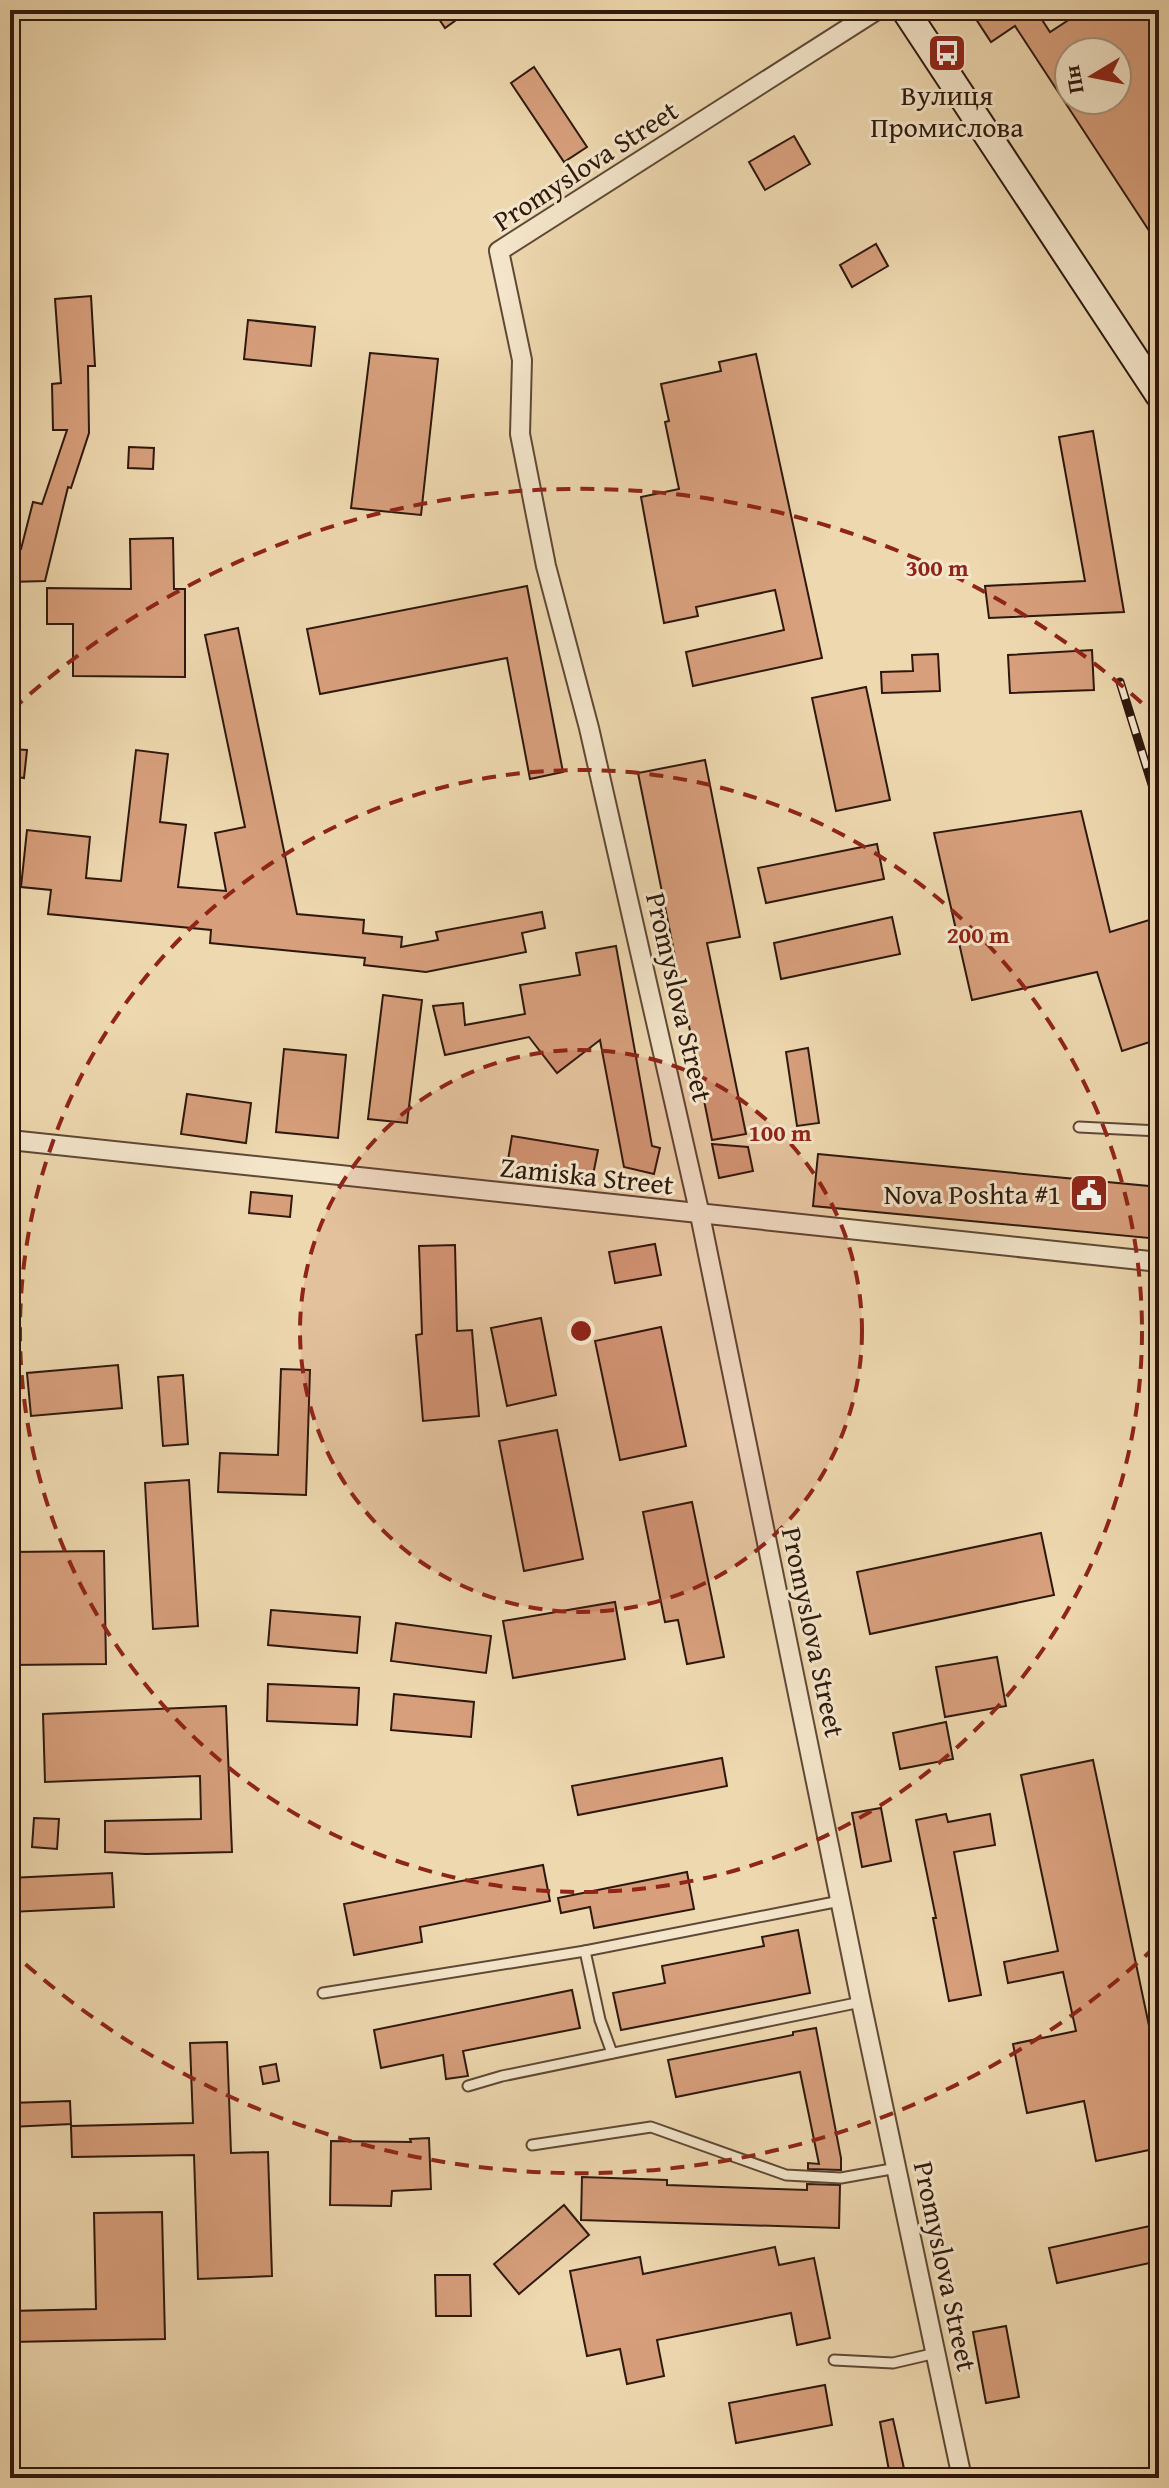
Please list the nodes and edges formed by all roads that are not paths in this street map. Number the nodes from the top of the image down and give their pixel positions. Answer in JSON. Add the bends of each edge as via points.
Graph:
{"nodes":[{"id":1,"x":877,"y":10,"type":"edge"},
{"id":2,"x":905,"y":10,"type":"edge"},
{"id":3,"x":1159,"y":395,"type":"edge"},
{"id":4,"x":1079,"y":1127,"type":"dead end"},
{"id":5,"x":1159,"y":1131,"type":"edge"},
{"id":6,"x":10,"y":1140,"type":"edge"},
{"id":7,"x":700,"y":1215,"type":"junction"},
{"id":8,"x":1159,"y":1262,"type":"edge"},
{"id":9,"x":841,"y":1901,"type":"junction"},
{"id":10,"x":585,"y":1951,"type":"junction"},
{"id":11,"x":323,"y":1993,"type":"dead end"},
{"id":12,"x":861,"y":2002,"type":"junction"},
{"id":13,"x":612,"y":2053,"type":"junction"},
{"id":14,"x":468,"y":2086,"type":"dead end"},
{"id":15,"x":532,"y":2145,"type":"dead end"},
{"id":16,"x":897,"y":2168,"type":"junction"},
{"id":17,"x":936,"y":2353,"type":"junction"},
{"id":18,"x":834,"y":2360,"type":"dead end"},
{"id":19,"x":962,"y":2478,"type":"edge"}],
"edges":[{"from":1,"to":7,"type":"street","name":"Promyslova Street","via":[[499,251],[522,360],[520,434],[546,566],[589,728]]},
{"from":2,"to":3,"type":"street"},
{"from":4,"to":5,"type":"lane"},
{"from":6,"to":7,"type":"street","name":"Zamiska Street"},
{"from":7,"to":8,"type":"street","name":"Zamiska Street"},
{"from":7,"to":9,"type":"street","name":"Promyslova Street"},
{"from":9,"to":10,"type":"lane"},
{"from":9,"to":12,"type":"street","name":"Promyslova Street"},
{"from":10,"to":11,"type":"lane"},
{"from":10,"to":13,"type":"lane"},
{"from":12,"to":13,"type":"lane"},
{"from":12,"to":16,"type":"street","name":"Promyslova Street"},
{"from":13,"to":14,"type":"lane"},
{"from":15,"to":16,"type":"lane","via":[[651,2127],[786,2175],[841,2178]]},
{"from":16,"to":17,"type":"street","name":"Promyslova Street"},
{"from":17,"to":18,"type":"lane","via":[[893,2363]]},
{"from":17,"to":19,"type":"street","name":"Promyslova Street"}]}
